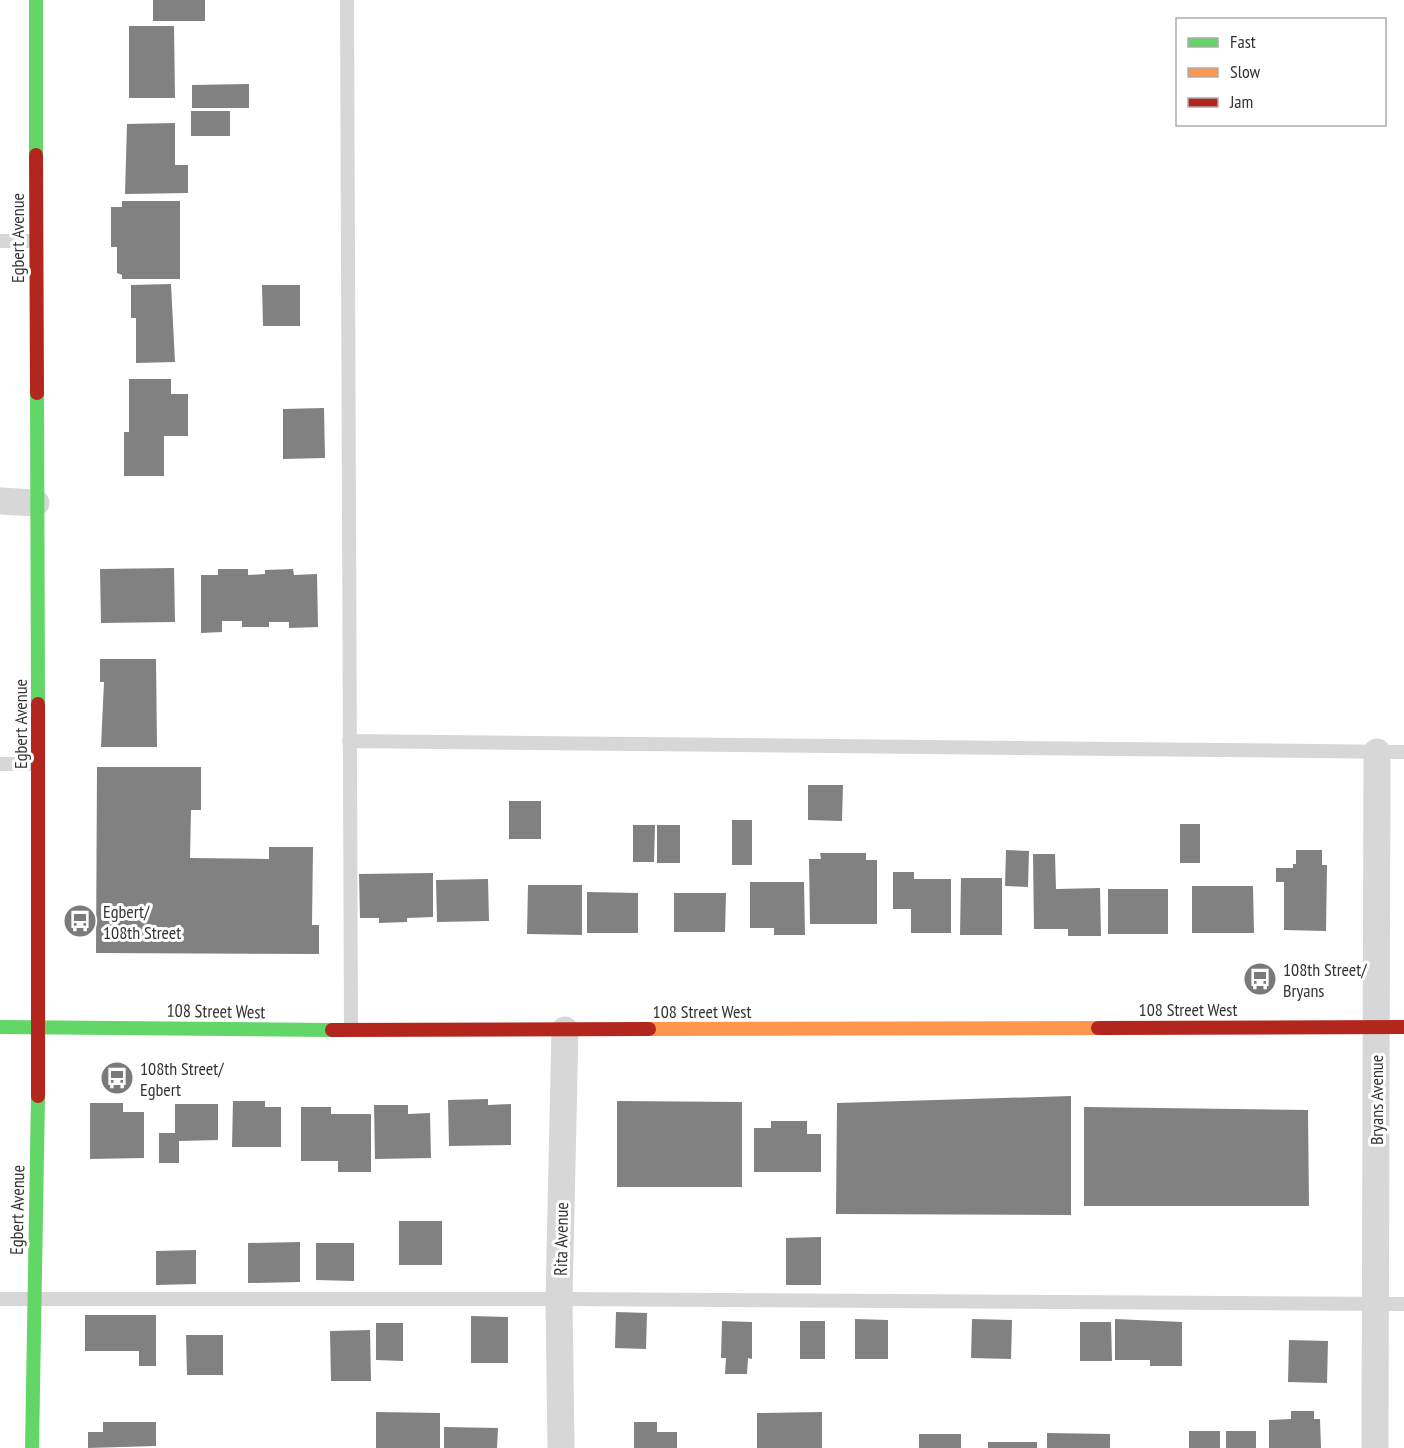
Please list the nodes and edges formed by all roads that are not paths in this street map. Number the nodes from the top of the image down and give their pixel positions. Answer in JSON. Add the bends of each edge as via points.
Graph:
{"nodes":[{"id":1,"x":36,"y":0,"type":"edge"},
{"id":2,"x":347,"y":0,"type":"edge"},
{"id":3,"x":0,"y":241,"type":"edge"},
{"id":4,"x":35,"y":241,"type":"junction"},
{"id":5,"x":0,"y":501,"type":"edge"},
{"id":6,"x":36,"y":503,"type":"junction"},
{"id":7,"x":349,"y":741,"type":"junction"},
{"id":8,"x":1377,"y":752,"type":"junction"},
{"id":9,"x":1404,"y":752,"type":"edge"},
{"id":10,"x":0,"y":764,"type":"edge"},
{"id":11,"x":38,"y":764,"type":"junction"},
{"id":12,"x":0,"y":1027,"type":"edge"},
{"id":13,"x":39,"y":1027,"type":"junction"},
{"id":14,"x":1376,"y":1027,"type":"junction"},
{"id":15,"x":1404,"y":1027,"type":"edge"},
{"id":16,"x":351,"y":1030,"type":"junction"},
{"id":17,"x":565,"y":1030,"type":"junction"},
{"id":18,"x":0,"y":1299,"type":"edge"},
{"id":19,"x":33,"y":1299,"type":"junction"},
{"id":20,"x":560,"y":1299,"type":"junction"},
{"id":21,"x":1375,"y":1304,"type":"junction"},
{"id":22,"x":1404,"y":1304,"type":"edge"},
{"id":23,"x":32,"y":1448,"type":"edge"},
{"id":24,"x":561,"y":1448,"type":"edge"},
{"id":25,"x":1375,"y":1448,"type":"edge"}],
"edges":[{"from":1,"to":4,"type":"street","name":"Egbert Avenue"},
{"from":2,"to":7,"type":"lane"},
{"from":3,"to":4,"type":"lane"},
{"from":4,"to":6,"type":"street","name":"Egbert Avenue"},
{"from":5,"to":6,"type":"street"},
{"from":6,"to":11,"type":"street","name":"Egbert Avenue"},
{"from":7,"to":8,"type":"lane"},
{"from":7,"to":16,"type":"lane"},
{"from":8,"to":9,"type":"lane"},
{"from":8,"to":14,"type":"street","name":"Bryans Avenue"},
{"from":10,"to":11,"type":"lane"},
{"from":11,"to":13,"type":"street","name":"Egbert Avenue"},
{"from":12,"to":13,"type":"street","name":"108 Street West"},
{"from":13,"to":16,"type":"street","name":"108 Street West"},
{"from":13,"to":19,"type":"street","name":"Egbert Avenue"},
{"from":14,"to":15,"type":"street","name":"108 Street West"},
{"from":14,"to":17,"type":"street","name":"108 Street West"},
{"from":14,"to":21,"type":"street","name":"Bryans Avenue"},
{"from":16,"to":17,"type":"street","name":"108 Street West"},
{"from":17,"to":20,"type":"street","name":"Rita Avenue"},
{"from":18,"to":19,"type":"lane"},
{"from":19,"to":20,"type":"lane"},
{"from":19,"to":23,"type":"street","name":"Egbert Avenue"},
{"from":20,"to":21,"type":"lane"},
{"from":20,"to":24,"type":"street","name":"Rita Avenue"},
{"from":21,"to":22,"type":"lane"},
{"from":21,"to":25,"type":"street","name":"Bryans Avenue"}]}
